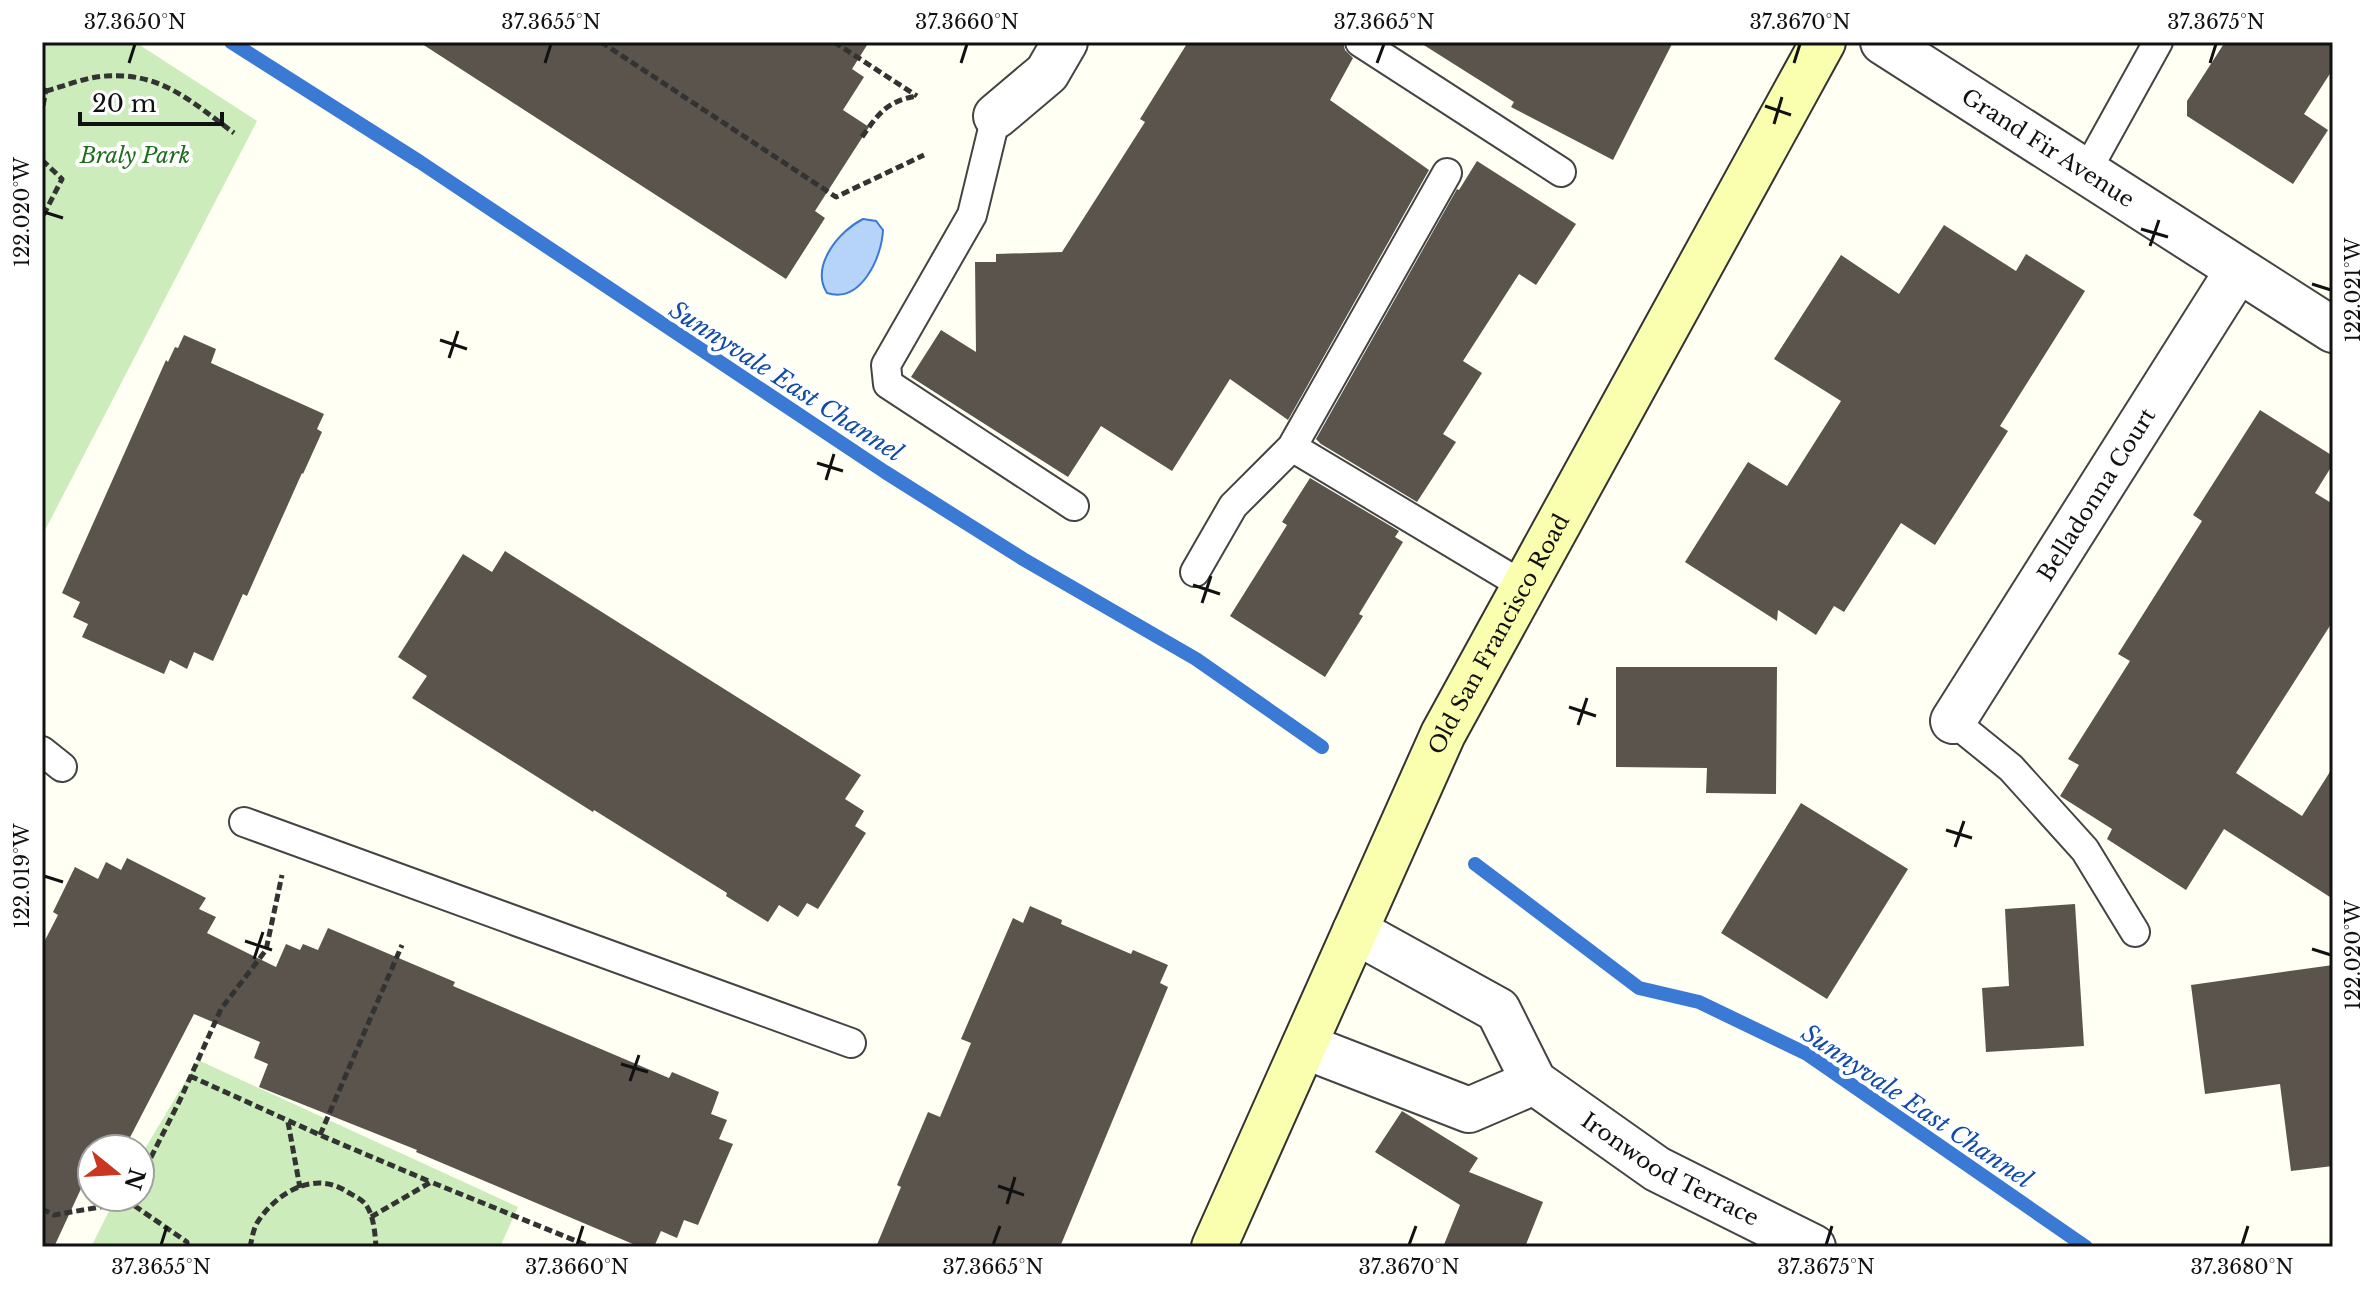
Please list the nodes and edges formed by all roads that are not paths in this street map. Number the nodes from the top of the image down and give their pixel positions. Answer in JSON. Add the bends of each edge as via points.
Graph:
{"nodes":[{"id":1,"x":1065,"y":42,"type":"edge"},
{"id":2,"x":1360,"y":42,"type":"edge"},
{"id":3,"x":1823,"y":42,"type":"edge"},
{"id":4,"x":1883,"y":42,"type":"edge"},
{"id":5,"x":2158,"y":42,"type":"edge"},
{"id":6,"x":996,"y":116,"type":"joint"},
{"id":7,"x":1561,"y":172,"type":"dead end"},
{"id":8,"x":2086,"y":172,"type":"junction"},
{"id":9,"x":1447,"y":173,"type":"dead end"},
{"id":10,"x":2238,"y":270,"type":"junction"},
{"id":11,"x":2333,"y":330,"type":"edge"},
{"id":12,"x":1292,"y":447,"type":"junction"},
{"id":13,"x":1074,"y":506,"type":"dead end"},
{"id":14,"x":1195,"y":572,"type":"dead end"},
{"id":15,"x":1524,"y":586,"type":"junction"},
{"id":16,"x":1953,"y":721,"type":"joint"},
{"id":17,"x":244,"y":822,"type":"dead end"},
{"id":18,"x":1355,"y":931,"type":"junction"},
{"id":19,"x":2135,"y":932,"type":"dead end"},
{"id":20,"x":851,"y":1043,"type":"dead end"},
{"id":21,"x":1304,"y":1046,"type":"junction"},
{"id":22,"x":1534,"y":1082,"type":"junction"},
{"id":23,"x":1214,"y":1247,"type":"edge"},
{"id":24,"x":1813,"y":1247,"type":"edge"}],
"edges":[{"from":1,"to":6,"type":"street","via":[[1047,73]]},
{"from":2,"to":7,"type":"lane"},
{"from":3,"to":15,"type":"main road","name":"Old San Francisco Road"},
{"from":4,"to":8,"type":"street","name":"Grand Fir Avenue"},
{"from":5,"to":8,"type":"lane"},
{"from":6,"to":13,"type":"lane","via":[[972,215],[886,365],[888,384]]},
{"from":8,"to":10,"type":"street","name":"Grand Fir Avenue"},
{"from":9,"to":12,"type":"lane"},
{"from":10,"to":11,"type":"street","name":"Grand Fir Avenue"},
{"from":10,"to":16,"type":"street","name":"Belladonna Court"},
{"from":12,"to":14,"type":"lane","via":[[1233,506]]},
{"from":12,"to":15,"type":"lane"},
{"from":15,"to":18,"type":"main road","name":"Old San Francisco Road","via":[[1443,734]]},
{"from":16,"to":19,"type":"lane","via":[[2011,768],[2085,850]]},
{"from":17,"to":20,"type":"lane"},
{"from":18,"to":21,"type":"main road","name":"Old San Francisco Road"},
{"from":18,"to":22,"type":"street","name":"Ironwood Terrace","via":[[1498,1010]]},
{"from":21,"to":22,"type":"street","via":[[1469,1110]]},
{"from":21,"to":23,"type":"main road","name":"Old San Francisco Road"},
{"from":22,"to":24,"type":"street","name":"Ironwood Terrace","via":[[1657,1169]]}]}
